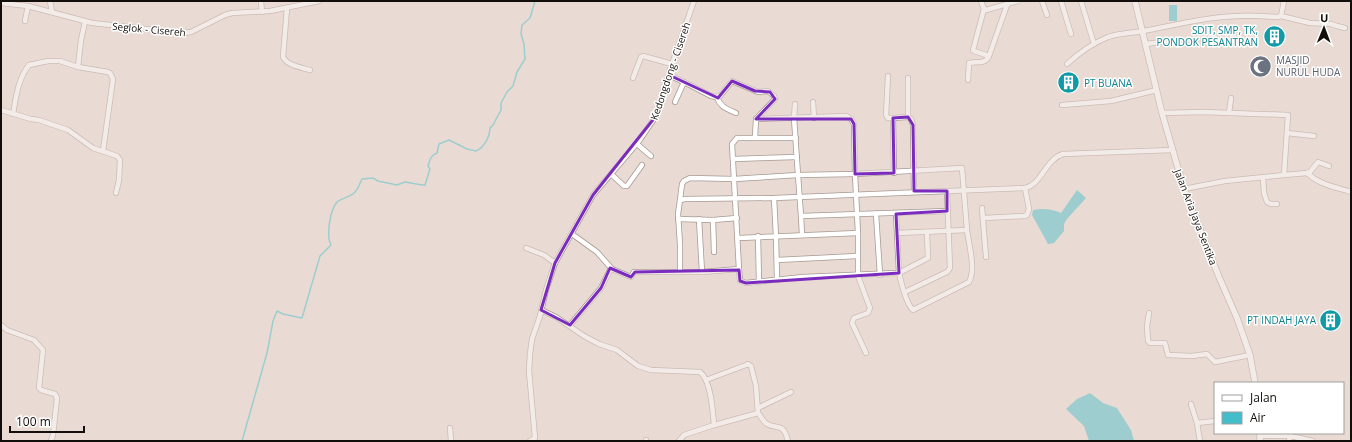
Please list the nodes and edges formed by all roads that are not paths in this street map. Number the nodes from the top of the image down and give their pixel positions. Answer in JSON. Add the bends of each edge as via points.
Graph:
{"nodes":[{"id":1,"x":50,"y":1,"type":"edge"},
{"id":2,"x":261,"y":1,"type":"edge"},
{"id":3,"x":319,"y":1,"type":"edge"},
{"id":4,"x":694,"y":1,"type":"edge"},
{"id":5,"x":981,"y":1,"type":"edge"},
{"id":6,"x":1018,"y":1,"type":"edge"},
{"id":7,"x":1042,"y":1,"type":"edge"},
{"id":8,"x":1061,"y":1,"type":"edge"},
{"id":9,"x":1081,"y":1,"type":"edge"},
{"id":10,"x":1136,"y":1,"type":"edge"},
{"id":11,"x":1284,"y":1,"type":"edge"},
{"id":12,"x":1,"y":3,"type":"edge"},
{"id":13,"x":26,"y":4,"type":"edge"},
{"id":14,"x":1007,"y":5,"type":"junction"},
{"id":15,"x":287,"y":8,"type":"junction"},
{"id":16,"x":984,"y":9,"type":"junction"},
{"id":17,"x":52,"y":12,"type":"junction"},
{"id":18,"x":262,"y":12,"type":"junction"},
{"id":19,"x":1047,"y":16,"type":"dead end"},
{"id":20,"x":1281,"y":16,"type":"junction"},
{"id":21,"x":25,"y":21,"type":"dead end"},
{"id":22,"x":84,"y":22,"type":"junction"},
{"id":23,"x":1345,"y":28,"type":"dead end"},
{"id":24,"x":1143,"y":31,"type":"junction"},
{"id":25,"x":1071,"y":34,"type":"dead end"},
{"id":26,"x":1177,"y":40,"type":"dead end"},
{"id":27,"x":1094,"y":44,"type":"junction"},
{"id":28,"x":1146,"y":44,"type":"junction"},
{"id":29,"x":989,"y":56,"type":"junction"},
{"id":30,"x":672,"y":64,"type":"junction"},
{"id":31,"x":1067,"y":64,"type":"dead end"},
{"id":32,"x":78,"y":67,"type":"junction"},
{"id":33,"x":310,"y":70,"type":"dead end"},
{"id":34,"x":670,"y":75,"type":"junction"},
{"id":35,"x":888,"y":76,"type":"dead end"},
{"id":36,"x":633,"y":78,"type":"dead end"},
{"id":37,"x":908,"y":78,"type":"dead end"},
{"id":38,"x":968,"y":80,"type":"dead end"},
{"id":39,"x":684,"y":82,"type":"junction"},
{"id":40,"x":1157,"y":90,"type":"junction"},
{"id":41,"x":717,"y":97,"type":"junction"},
{"id":42,"x":1231,"y":98,"type":"dead end"},
{"id":43,"x":675,"y":102,"type":"dead end"},
{"id":44,"x":813,"y":102,"type":"dead end"},
{"id":45,"x":795,"y":104,"type":"dead end"},
{"id":46,"x":1062,"y":105,"type":"dead end"},
{"id":47,"x":1,"y":110,"type":"edge"},
{"id":48,"x":736,"y":113,"type":"dead end"},
{"id":49,"x":1162,"y":113,"type":"junction"},
{"id":50,"x":1230,"y":113,"type":"junction"},
{"id":51,"x":13,"y":114,"type":"junction"},
{"id":52,"x":794,"y":118,"type":"junction"},
{"id":53,"x":814,"y":118,"type":"junction"},
{"id":54,"x":892,"y":118,"type":"junction"},
{"id":55,"x":908,"y":118,"type":"junction"},
{"id":56,"x":756,"y":119,"type":"junction"},
{"id":57,"x":1287,"y":133,"type":"junction"},
{"id":58,"x":1314,"y":136,"type":"dead end"},
{"id":59,"x":755,"y":138,"type":"junction"},
{"id":60,"x":796,"y":138,"type":"junction"},
{"id":61,"x":637,"y":144,"type":"junction"},
{"id":62,"x":1172,"y":150,"type":"junction"},
{"id":63,"x":103,"y":151,"type":"junction"},
{"id":64,"x":651,"y":156,"type":"dead end"},
{"id":65,"x":797,"y":157,"type":"junction"},
{"id":66,"x":733,"y":159,"type":"junction"},
{"id":67,"x":642,"y":165,"type":"dead end"},
{"id":68,"x":1329,"y":166,"type":"dead end"},
{"id":69,"x":914,"y":171,"type":"junction"},
{"id":70,"x":894,"y":173,"type":"junction"},
{"id":71,"x":1307,"y":173,"type":"junction"},
{"id":72,"x":611,"y":174,"type":"junction"},
{"id":73,"x":854,"y":174,"type":"junction"},
{"id":74,"x":1284,"y":174,"type":"junction"},
{"id":75,"x":798,"y":175,"type":"junction"},
{"id":76,"x":1263,"y":178,"type":"junction"},
{"id":77,"x":734,"y":179,"type":"junction"},
{"id":78,"x":1025,"y":188,"type":"junction"},
{"id":79,"x":1184,"y":189,"type":"junction"},
{"id":80,"x":965,"y":190,"type":"junction"},
{"id":81,"x":947,"y":191,"type":"junction"},
{"id":82,"x":914,"y":192,"type":"junction"},
{"id":83,"x":1351,"y":192,"type":"edge"},
{"id":84,"x":116,"y":193,"type":"dead end"},
{"id":85,"x":856,"y":195,"type":"junction"},
{"id":86,"x":799,"y":196,"type":"junction"},
{"id":87,"x":736,"y":198,"type":"junction"},
{"id":88,"x":774,"y":198,"type":"junction"},
{"id":89,"x":680,"y":200,"type":"junction"},
{"id":90,"x":1277,"y":204,"type":"dead end"},
{"id":91,"x":982,"y":208,"type":"dead end"},
{"id":92,"x":947,"y":211,"type":"junction"},
{"id":93,"x":876,"y":214,"type":"junction"},
{"id":94,"x":896,"y":214,"type":"junction"},
{"id":95,"x":857,"y":215,"type":"junction"},
{"id":96,"x":801,"y":216,"type":"junction"},
{"id":97,"x":737,"y":218,"type":"junction"},
{"id":98,"x":984,"y":218,"type":"junction"},
{"id":99,"x":699,"y":219,"type":"junction"},
{"id":100,"x":678,"y":220,"type":"junction"},
{"id":101,"x":713,"y":220,"type":"junction"},
{"id":102,"x":968,"y":230,"type":"junction"},
{"id":103,"x":927,"y":232,"type":"junction"},
{"id":104,"x":948,"y":232,"type":"junction"},
{"id":105,"x":858,"y":233,"type":"junction"},
{"id":106,"x":897,"y":233,"type":"junction"},
{"id":107,"x":572,"y":234,"type":"junction"},
{"id":108,"x":802,"y":235,"type":"junction"},
{"id":109,"x":758,"y":236,"type":"junction"},
{"id":110,"x":776,"y":236,"type":"junction"},
{"id":111,"x":738,"y":238,"type":"junction"},
{"id":112,"x":526,"y":248,"type":"dead end"},
{"id":113,"x":714,"y":252,"type":"dead end"},
{"id":114,"x":857,"y":256,"type":"junction"},
{"id":115,"x":986,"y":257,"type":"dead end"},
{"id":116,"x":777,"y":260,"type":"junction"},
{"id":117,"x":555,"y":263,"type":"junction"},
{"id":118,"x":612,"y":269,"type":"junction"},
{"id":119,"x":740,"y":269,"type":"junction"},
{"id":120,"x":680,"y":272,"type":"junction"},
{"id":121,"x":702,"y":272,"type":"junction"},
{"id":122,"x":899,"y":273,"type":"junction"},
{"id":123,"x":880,"y":275,"type":"junction"},
{"id":124,"x":858,"y":276,"type":"junction"},
{"id":125,"x":777,"y":280,"type":"junction"},
{"id":126,"x":759,"y":282,"type":"junction"},
{"id":127,"x":905,"y":292,"type":"junction"},
{"id":128,"x":542,"y":310,"type":"junction"},
{"id":129,"x":1150,"y":313,"type":"dead end"},
{"id":130,"x":1,"y":325,"type":"edge"},
{"id":131,"x":570,"y":325,"type":"junction"},
{"id":132,"x":866,"y":353,"type":"dead end"},
{"id":133,"x":1250,"y":355,"type":"junction"},
{"id":134,"x":706,"y":380,"type":"junction"},
{"id":135,"x":1255,"y":382,"type":"edge"},
{"id":136,"x":791,"y":392,"type":"dead end"},
{"id":137,"x":1191,"y":404,"type":"dead end"},
{"id":138,"x":758,"y":410,"type":"junction"},
{"id":139,"x":1214,"y":422,"type":"edge"},
{"id":140,"x":1197,"y":423,"type":"junction"},
{"id":141,"x":714,"y":425,"type":"junction"},
{"id":142,"x":450,"y":428,"type":"dead end"},
{"id":143,"x":1260,"y":437,"type":"edge"},
{"id":144,"x":1290,"y":439,"type":"edge"},
{"id":145,"x":51,"y":441,"type":"edge"},
{"id":146,"x":451,"y":441,"type":"edge"},
{"id":147,"x":530,"y":441,"type":"edge"},
{"id":148,"x":679,"y":441,"type":"edge"},
{"id":149,"x":788,"y":441,"type":"edge"},
{"id":150,"x":1200,"y":441,"type":"edge"},
{"id":151,"x":1313,"y":441,"type":"edge"}],
"edges":[{"from":1,"to":17,"type":"street"},
{"from":2,"to":18,"type":"street"},
{"from":3,"to":15,"type":"street","name":"Seglok - Cisereh"},
{"from":4,"to":30,"type":"street","name":"Kedongdong - Cisereh"},
{"from":5,"to":16,"type":"street"},
{"from":6,"to":14,"type":"street"},
{"from":7,"to":19,"type":"street"},
{"from":8,"to":25,"type":"street"},
{"from":9,"to":27,"type":"street"},
{"from":10,"to":24,"type":"street","name":"Jalan Aria Jaya Sentika"},
{"from":11,"to":20,"type":"street"},
{"from":12,"to":13,"type":"street","name":"Seglok - Cisereh"},
{"from":13,"to":17,"type":"street","name":"Seglok - Cisereh"},
{"from":13,"to":21,"type":"street"},
{"from":14,"to":16,"type":"street"},
{"from":14,"to":29,"type":"street"},
{"from":15,"to":18,"type":"street","name":"Seglok - Cisereh"},
{"from":15,"to":33,"type":"street","via":[[283,57],[290,64]]},
{"from":16,"to":29,"type":"street","via":[[973,50]]},
{"from":17,"to":22,"type":"street","name":"Seglok - Cisereh"},
{"from":18,"to":22,"type":"street","name":"Seglok - Cisereh","via":[[232,13],[184,34]]},
{"from":20,"to":23,"type":"street"},
{"from":20,"to":24,"type":"street","via":[[1237,16]]},
{"from":22,"to":32,"type":"street"},
{"from":24,"to":27,"type":"street","via":[[1118,34]]},
{"from":24,"to":28,"type":"street","name":"Jalan Aria Jaya Sentika"},
{"from":26,"to":28,"type":"street"},
{"from":27,"to":31,"type":"street"},
{"from":28,"to":40,"type":"street","name":"Jalan Aria Jaya Sentika"},
{"from":29,"to":38,"type":"street","via":[[984,62],[969,63]]},
{"from":30,"to":34,"type":"street","name":"Kedongdong - Cisereh"},
{"from":30,"to":36,"type":"street","via":[[642,56]]},
{"from":32,"to":51,"type":"street","via":[[60,61],[29,65],[23,72]]},
{"from":32,"to":63,"type":"street","via":[[108,72],[113,79]]},
{"from":34,"to":39,"type":"street"},
{"from":34,"to":61,"type":"street","name":"Kedongdong - Cisereh","via":[[656,116]]},
{"from":35,"to":54,"type":"street","via":[[886,115]]},
{"from":37,"to":55,"type":"street"},
{"from":39,"to":41,"type":"street"},
{"from":39,"to":43,"type":"street"},
{"from":40,"to":46,"type":"street","via":[[1111,101]]},
{"from":40,"to":49,"type":"street","name":"Jalan Aria Jaya Sentika"},
{"from":41,"to":48,"type":"street","via":[[719,104]]},
{"from":41,"to":56,"type":"street","via":[[732,81],[758,92],[770,92],[775,99]]},
{"from":42,"to":50,"type":"street"},
{"from":44,"to":53,"type":"street"},
{"from":45,"to":52,"type":"street"},
{"from":47,"to":51,"type":"street"},
{"from":49,"to":50,"type":"street"},
{"from":49,"to":62,"type":"street","name":"Jalan Aria Jaya Sentika"},
{"from":50,"to":57,"type":"street","via":[[1288,115]]},
{"from":51,"to":63,"type":"street","via":[[68,130],[92,148]]},
{"from":52,"to":53,"type":"street"},
{"from":52,"to":56,"type":"street"},
{"from":52,"to":60,"type":"street"},
{"from":53,"to":73,"type":"street","via":[[846,116],[851,119],[854,124]]},
{"from":54,"to":55,"type":"street"},
{"from":54,"to":70,"type":"street"},
{"from":55,"to":69,"type":"street","via":[[913,125]]},
{"from":56,"to":59,"type":"street"},
{"from":57,"to":58,"type":"street"},
{"from":57,"to":74,"type":"street"},
{"from":59,"to":60,"type":"street"},
{"from":59,"to":66,"type":"street","via":[[737,138],[732,144]]},
{"from":60,"to":65,"type":"street"},
{"from":61,"to":64,"type":"street"},
{"from":61,"to":72,"type":"street","name":"Kedongdong - Cisereh"},
{"from":62,"to":78,"type":"street","via":[[1058,155],[1035,183]]},
{"from":62,"to":79,"type":"street","name":"Jalan Aria Jaya Sentika"},
{"from":63,"to":84,"type":"street","via":[[117,156],[120,160]]},
{"from":65,"to":66,"type":"street"},
{"from":65,"to":75,"type":"street"},
{"from":66,"to":77,"type":"street"},
{"from":67,"to":72,"type":"street","via":[[627,186]]},
{"from":68,"to":71,"type":"street","via":[[1318,162]]},
{"from":69,"to":70,"type":"street"},
{"from":69,"to":80,"type":"street","via":[[962,168]]},
{"from":69,"to":82,"type":"street"},
{"from":70,"to":73,"type":"street"},
{"from":71,"to":74,"type":"street"},
{"from":71,"to":83,"type":"street","via":[[1327,186]]},
{"from":72,"to":107,"type":"street","name":"Kedongdong - Cisereh","via":[[593,195]]},
{"from":73,"to":75,"type":"street"},
{"from":73,"to":85,"type":"street"},
{"from":74,"to":76,"type":"street"},
{"from":75,"to":77,"type":"street"},
{"from":75,"to":86,"type":"street"},
{"from":76,"to":79,"type":"street","via":[[1224,181]]},
{"from":76,"to":90,"type":"street","via":[[1267,202]]},
{"from":77,"to":87,"type":"street"},
{"from":77,"to":89,"type":"street","via":[[690,178],[682,184]]},
{"from":78,"to":80,"type":"street"},
{"from":78,"to":98,"type":"street","via":[[1029,209],[1027,215]]},
{"from":79,"to":133,"type":"street","name":"Jalan Aria Jaya Sentika"},
{"from":80,"to":81,"type":"street"},
{"from":80,"to":102,"type":"street"},
{"from":81,"to":82,"type":"street"},
{"from":81,"to":92,"type":"street"},
{"from":82,"to":85,"type":"street"},
{"from":85,"to":86,"type":"street"},
{"from":85,"to":95,"type":"street"},
{"from":86,"to":88,"type":"street"},
{"from":86,"to":96,"type":"street"},
{"from":87,"to":88,"type":"street"},
{"from":87,"to":89,"type":"street"},
{"from":87,"to":97,"type":"street"},
{"from":88,"to":110,"type":"street"},
{"from":89,"to":100,"type":"street"},
{"from":91,"to":98,"type":"street"},
{"from":92,"to":94,"type":"street"},
{"from":92,"to":104,"type":"street"},
{"from":93,"to":94,"type":"street"},
{"from":93,"to":95,"type":"street"},
{"from":93,"to":123,"type":"street"},
{"from":94,"to":106,"type":"street"},
{"from":95,"to":96,"type":"street"},
{"from":95,"to":105,"type":"street"},
{"from":96,"to":108,"type":"street"},
{"from":97,"to":101,"type":"street"},
{"from":97,"to":111,"type":"street"},
{"from":98,"to":115,"type":"street"},
{"from":99,"to":100,"type":"street"},
{"from":99,"to":101,"type":"street"},
{"from":99,"to":121,"type":"street"},
{"from":100,"to":120,"type":"street"},
{"from":101,"to":113,"type":"street"},
{"from":102,"to":104,"type":"street"},
{"from":102,"to":127,"type":"street","via":[[972,270],[969,282],[914,310],[911,309]]},
{"from":103,"to":104,"type":"street"},
{"from":103,"to":106,"type":"street"},
{"from":103,"to":122,"type":"street","via":[[928,258]]},
{"from":104,"to":127,"type":"street","via":[[949,270]]},
{"from":105,"to":108,"type":"street"},
{"from":105,"to":114,"type":"street"},
{"from":106,"to":122,"type":"street"},
{"from":107,"to":117,"type":"street","name":"Kedongdong - Cisereh"},
{"from":107,"to":118,"type":"street","via":[[597,252]]},
{"from":108,"to":110,"type":"street"},
{"from":109,"to":110,"type":"street"},
{"from":109,"to":111,"type":"street"},
{"from":109,"to":126,"type":"street"},
{"from":110,"to":116,"type":"street"},
{"from":111,"to":119,"type":"street"},
{"from":112,"to":117,"type":"street","via":[[544,255]]},
{"from":114,"to":116,"type":"street"},
{"from":114,"to":124,"type":"street"},
{"from":116,"to":125,"type":"street"},
{"from":117,"to":128,"type":"street","name":"Kedongdong - Cisereh"},
{"from":118,"to":120,"type":"street","via":[[631,278],[634,272]]},
{"from":118,"to":131,"type":"street","via":[[601,288]]},
{"from":119,"to":121,"type":"street"},
{"from":119,"to":126,"type":"street","via":[[741,282]]},
{"from":120,"to":121,"type":"street"},
{"from":122,"to":123,"type":"street"},
{"from":122,"to":127,"type":"street"},
{"from":123,"to":124,"type":"street"},
{"from":124,"to":125,"type":"street"},
{"from":124,"to":132,"type":"street","via":[[870,308],[868,313],[854,318],[852,323]]},
{"from":125,"to":126,"type":"street"},
{"from":128,"to":131,"type":"street"},
{"from":128,"to":147,"type":"street","name":"Kedongdong - Cisereh","via":[[532,339],[530,354],[529,372],[535,438]]},
{"from":129,"to":133,"type":"street","via":[[1147,326],[1148,341],[1165,343],[1168,355],[1207,354],[1215,362]]},
{"from":130,"to":145,"type":"street","via":[[6,330],[34,340],[43,350],[39,388],[55,394],[57,398]]},
{"from":131,"to":134,"type":"street","via":[[599,344],[617,350],[638,366],[650,370],[700,372]]},
{"from":133,"to":135,"type":"street","name":"Jalan Aria Jaya Sentika"},
{"from":134,"to":138,"type":"street","via":[[748,364],[754,374]]},
{"from":134,"to":141,"type":"street"},
{"from":136,"to":138,"type":"street"},
{"from":137,"to":140,"type":"street"},
{"from":138,"to":141,"type":"street"},
{"from":138,"to":149,"type":"street","via":[[767,424],[784,430]]},
{"from":139,"to":140,"type":"street"},
{"from":140,"to":150,"type":"street"},
{"from":141,"to":148,"type":"street","via":[[684,435]]},
{"from":142,"to":146,"type":"street"},
{"from":143,"to":144,"type":"street"},
{"from":144,"to":151,"type":"street"}]}
